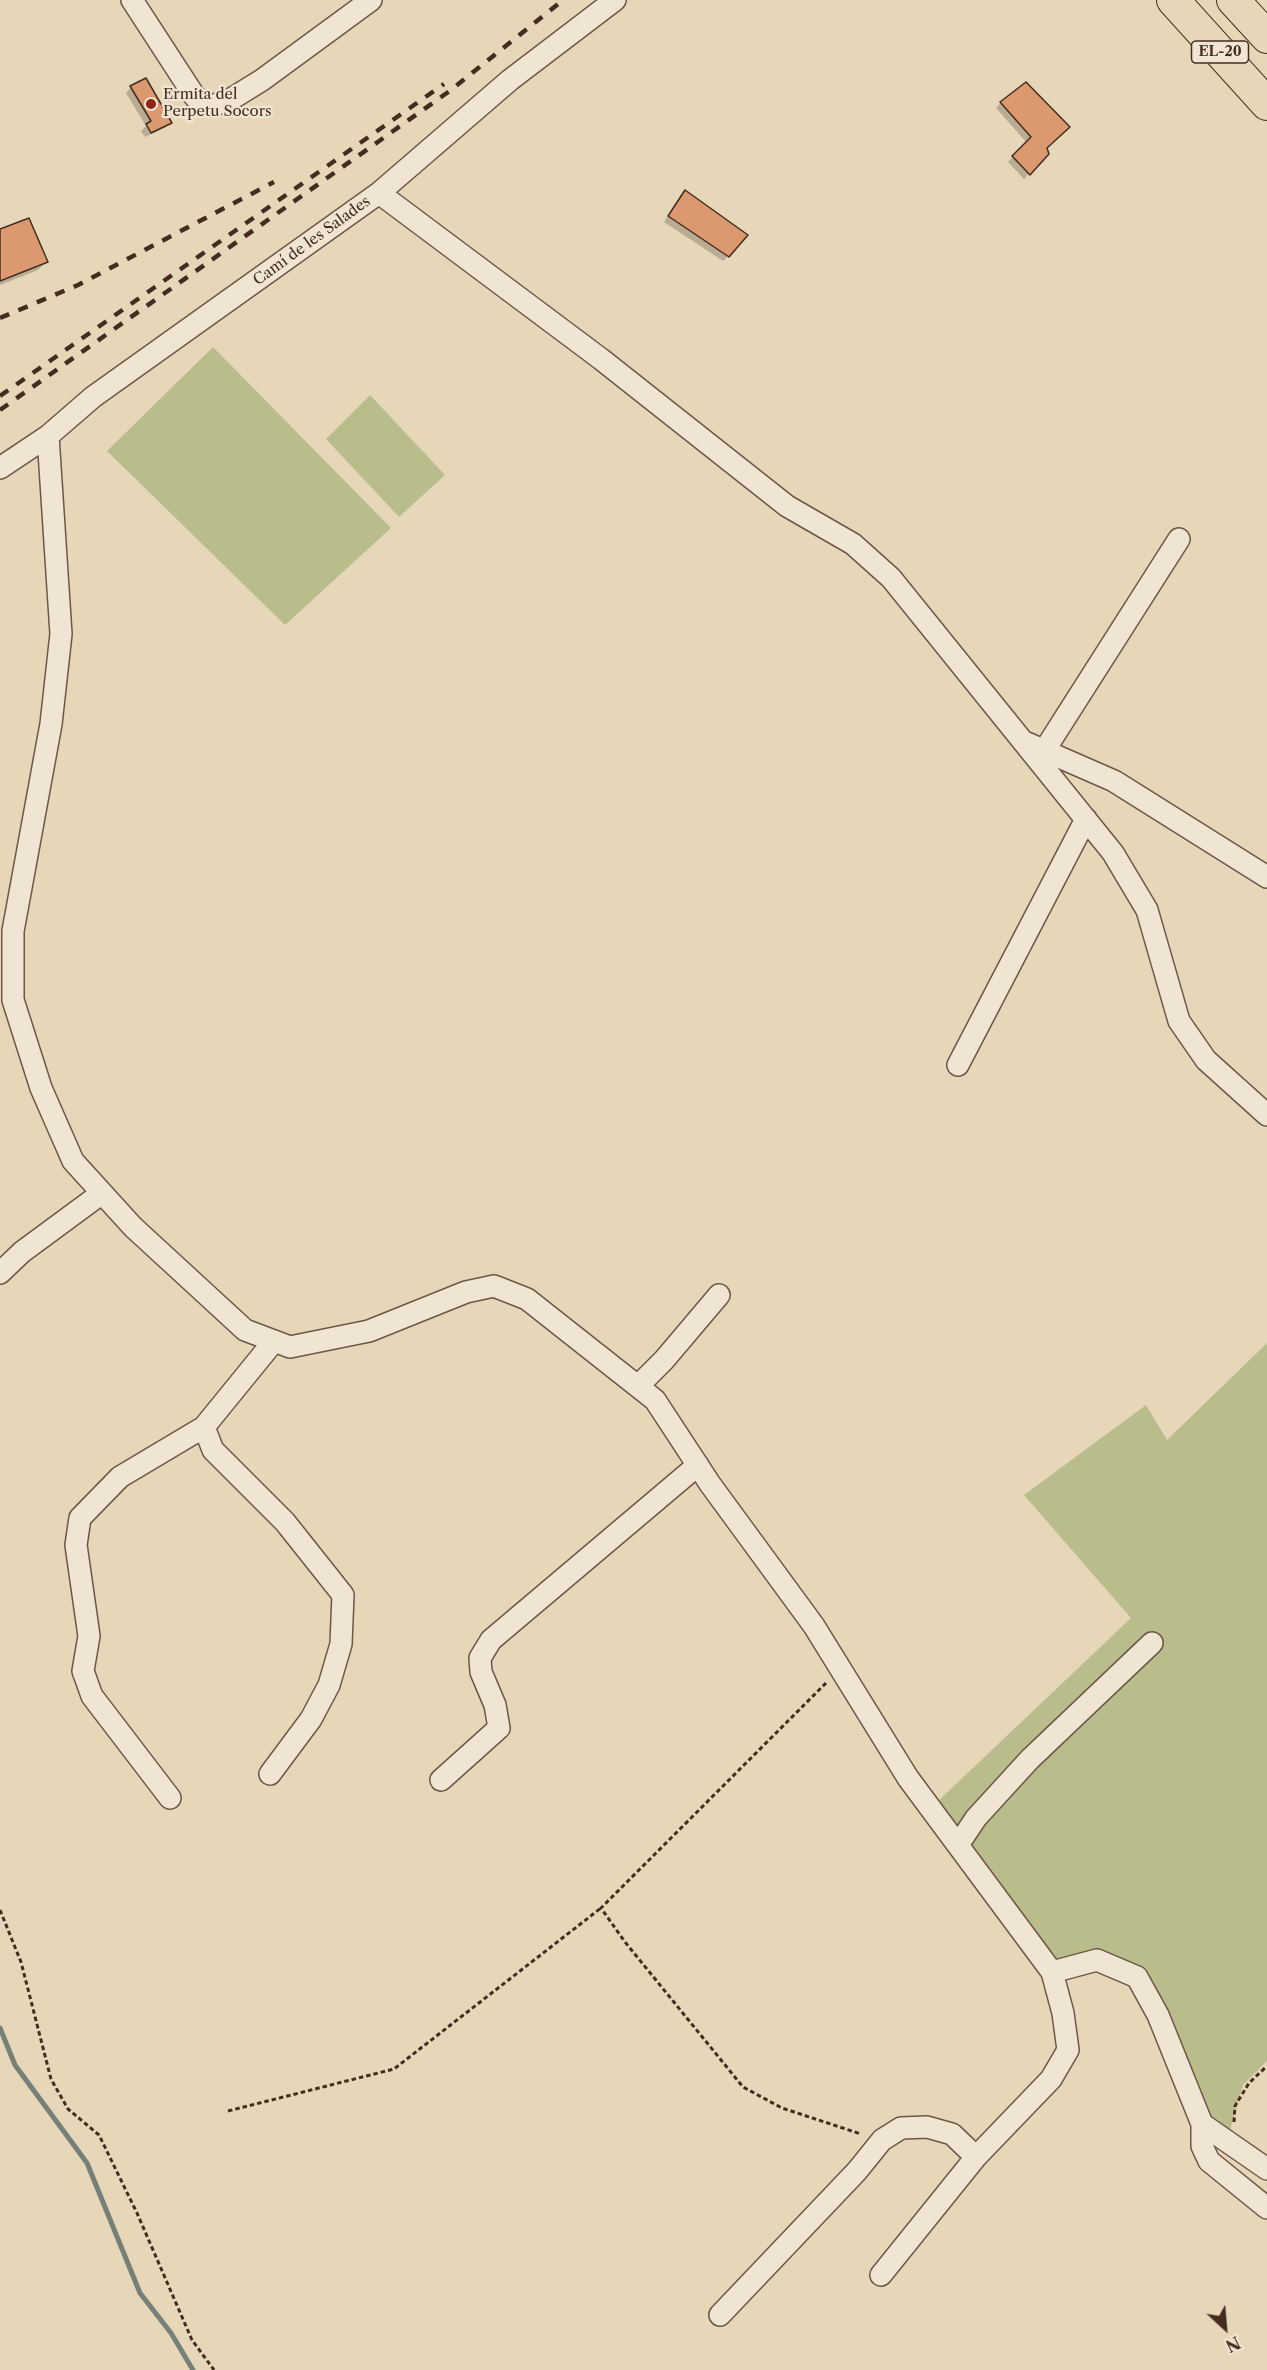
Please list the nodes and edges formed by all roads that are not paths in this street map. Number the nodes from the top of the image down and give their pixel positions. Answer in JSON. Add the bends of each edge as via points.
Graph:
{"nodes":[{"id":1,"x":132,"y":0,"type":"edge"},
{"id":2,"x":371,"y":0,"type":"edge"},
{"id":3,"x":615,"y":0,"type":"edge"},
{"id":4,"x":1173,"y":0,"type":"edge"},
{"id":5,"x":1233,"y":0,"type":"edge"},
{"id":6,"x":1267,"y":37,"type":"edge"},
{"id":7,"x":1267,"y":104,"type":"edge"},
{"id":8,"x":379,"y":193,"type":"junction"},
{"id":9,"x":48,"y":436,"type":"junction"},
{"id":10,"x":0,"y":468,"type":"edge"},
{"id":11,"x":1179,"y":539,"type":"dead end"},
{"id":12,"x":1024,"y":742,"type":"junction"},
{"id":13,"x":1044,"y":751,"type":"junction"},
{"id":14,"x":1086,"y":819,"type":"junction"},
{"id":15,"x":1267,"y":877,"type":"edge"},
{"id":16,"x":958,"y":1065,"type":"dead end"},
{"id":17,"x":1267,"y":1115,"type":"edge"},
{"id":18,"x":102,"y":1193,"type":"junction"},
{"id":19,"x":0,"y":1273,"type":"edge"},
{"id":20,"x":719,"y":1295,"type":"dead end"},
{"id":21,"x":274,"y":1341,"type":"junction"},
{"id":22,"x":638,"y":1386,"type":"junction"},
{"id":23,"x":204,"y":1427,"type":"junction"},
{"id":24,"x":698,"y":1465,"type":"junction"},
{"id":25,"x":1152,"y":1643,"type":"dead end"},
{"id":26,"x":270,"y":1774,"type":"dead end"},
{"id":27,"x":441,"y":1780,"type":"dead end"},
{"id":28,"x":170,"y":1798,"type":"dead end"},
{"id":29,"x":958,"y":1845,"type":"junction"},
{"id":30,"x":1052,"y":1972,"type":"junction"},
{"id":31,"x":1202,"y":2124,"type":"junction"},
{"id":32,"x":975,"y":2157,"type":"junction"},
{"id":33,"x":1267,"y":2169,"type":"edge"},
{"id":34,"x":1267,"y":2208,"type":"edge"},
{"id":35,"x":881,"y":2275,"type":"dead end"},
{"id":36,"x":720,"y":2315,"type":"dead end"}],
"edges":[{"from":1,"to":2,"type":"street","via":[[195,97],[210,105],[228,101],[262,80]]},
{"from":3,"to":8,"type":"street","name":"Camí de les Salades","via":[[510,80]]},
{"from":4,"to":7,"type":"highway","number":"EL-20"},
{"from":5,"to":6,"type":"highway","number":"EL-20"},
{"from":8,"to":9,"type":"street","name":"Camí de les Salades","via":[[93,397]]},
{"from":8,"to":12,"type":"street","via":[[601,359],[786,506],[853,544],[891,578]]},
{"from":9,"to":10,"type":"street","name":"Camí de les Salades"},
{"from":9,"to":18,"type":"street","via":[[61,634],[51,724],[13,931],[13,1000],[41,1088],[74,1161]]},
{"from":11,"to":13,"type":"street"},
{"from":12,"to":13,"type":"street"},
{"from":12,"to":14,"type":"street"},
{"from":13,"to":15,"type":"street","via":[[1114,781]]},
{"from":14,"to":16,"type":"street"},
{"from":14,"to":17,"type":"street","via":[[1113,853],[1147,909],[1179,1021],[1206,1060]]},
{"from":18,"to":19,"type":"street"},
{"from":18,"to":21,"type":"street","via":[[133,1227],[245,1330]]},
{"from":20,"to":22,"type":"street"},
{"from":21,"to":22,"type":"street","via":[[290,1347],[369,1331],[466,1292],[494,1286],[527,1299]]},
{"from":21,"to":23,"type":"street"},
{"from":22,"to":24,"type":"street","via":[[655,1400]]},
{"from":23,"to":26,"type":"street","via":[[213,1450],[285,1522],[343,1594],[341,1644],[328,1685],[311,1719]]},
{"from":23,"to":28,"type":"street","via":[[120,1477],[80,1518],[76,1545],[89,1636],[83,1671],[92,1696]]},
{"from":24,"to":27,"type":"street","via":[[491,1640],[480,1658],[481,1672],[495,1705],[499,1728]]},
{"from":24,"to":29,"type":"street","via":[[814,1626],[908,1778]]},
{"from":25,"to":29,"type":"street","via":[[1030,1759],[976,1818]]},
{"from":29,"to":30,"type":"street"},
{"from":30,"to":31,"type":"street","via":[[1097,1960],[1137,1977],[1158,2015]]},
{"from":30,"to":32,"type":"street","via":[[1068,2050],[1051,2079]]},
{"from":31,"to":33,"type":"street"},
{"from":31,"to":34,"type":"street","via":[[1202,2146],[1209,2161]]},
{"from":32,"to":35,"type":"street"},
{"from":32,"to":36,"type":"street","via":[[952,2134],[927,2127],[901,2128],[882,2140]]}]}
